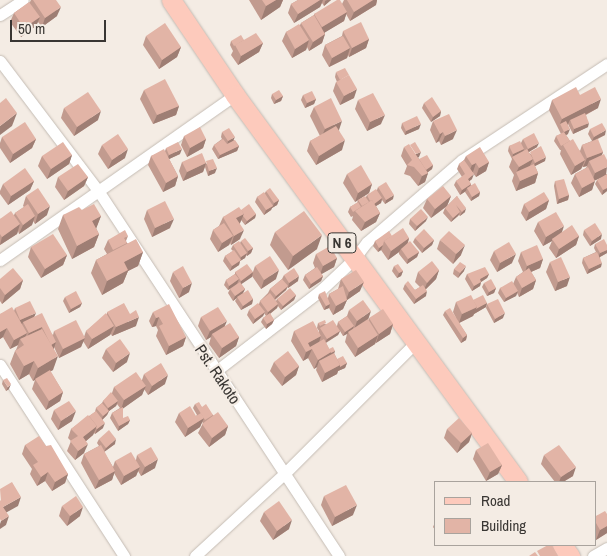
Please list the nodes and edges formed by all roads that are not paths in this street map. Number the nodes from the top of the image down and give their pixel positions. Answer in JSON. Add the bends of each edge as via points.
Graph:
{"nodes":[{"id":1,"x":23,"y":0,"type":"edge"},
{"id":2,"x":171,"y":0,"type":"edge"},
{"id":3,"x":0,"y":15,"type":"edge"},
{"id":4,"x":0,"y":61,"type":"edge"},
{"id":5,"x":607,"y":64,"type":"edge"},
{"id":6,"x":235,"y":95,"type":"junction"},
{"id":7,"x":99,"y":192,"type":"junction"},
{"id":8,"x":354,"y":259,"type":"junction"},
{"id":9,"x":0,"y":260,"type":"edge"},
{"id":10,"x":417,"y":341,"type":"junction"},
{"id":11,"x":0,"y":365,"type":"edge"},
{"id":12,"x":216,"y":371,"type":"junction"},
{"id":13,"x":285,"y":472,"type":"junction"},
{"id":14,"x":517,"y":481,"type":"edge"},
{"id":15,"x":607,"y":548,"type":"edge"},
{"id":16,"x":124,"y":556,"type":"edge"},
{"id":17,"x":195,"y":556,"type":"edge"},
{"id":18,"x":339,"y":556,"type":"edge"},
{"id":19,"x":593,"y":556,"type":"edge"}],
"edges":[{"from":1,"to":3,"type":"street"},
{"from":2,"to":6,"type":"main road","number":"N 6"},
{"from":4,"to":7,"type":"street","name":"Pst. Rakoto"},
{"from":5,"to":8,"type":"street","via":[[462,160],[367,242]]},
{"from":6,"to":7,"type":"street"},
{"from":6,"to":8,"type":"main road","number":"N 6"},
{"from":7,"to":9,"type":"street"},
{"from":7,"to":12,"type":"street","name":"Pst. Rakoto"},
{"from":8,"to":10,"type":"main road","number":"N 6"},
{"from":8,"to":12,"type":"street","via":[[275,328]]},
{"from":10,"to":13,"type":"street"},
{"from":10,"to":14,"type":"main road","number":"N 6"},
{"from":11,"to":16,"type":"street"},
{"from":12,"to":13,"type":"street","name":"Pst. Rakoto"},
{"from":13,"to":17,"type":"street"},
{"from":13,"to":18,"type":"street","name":"Pst. Rakoto"},
{"from":15,"to":19,"type":"street"}]}
